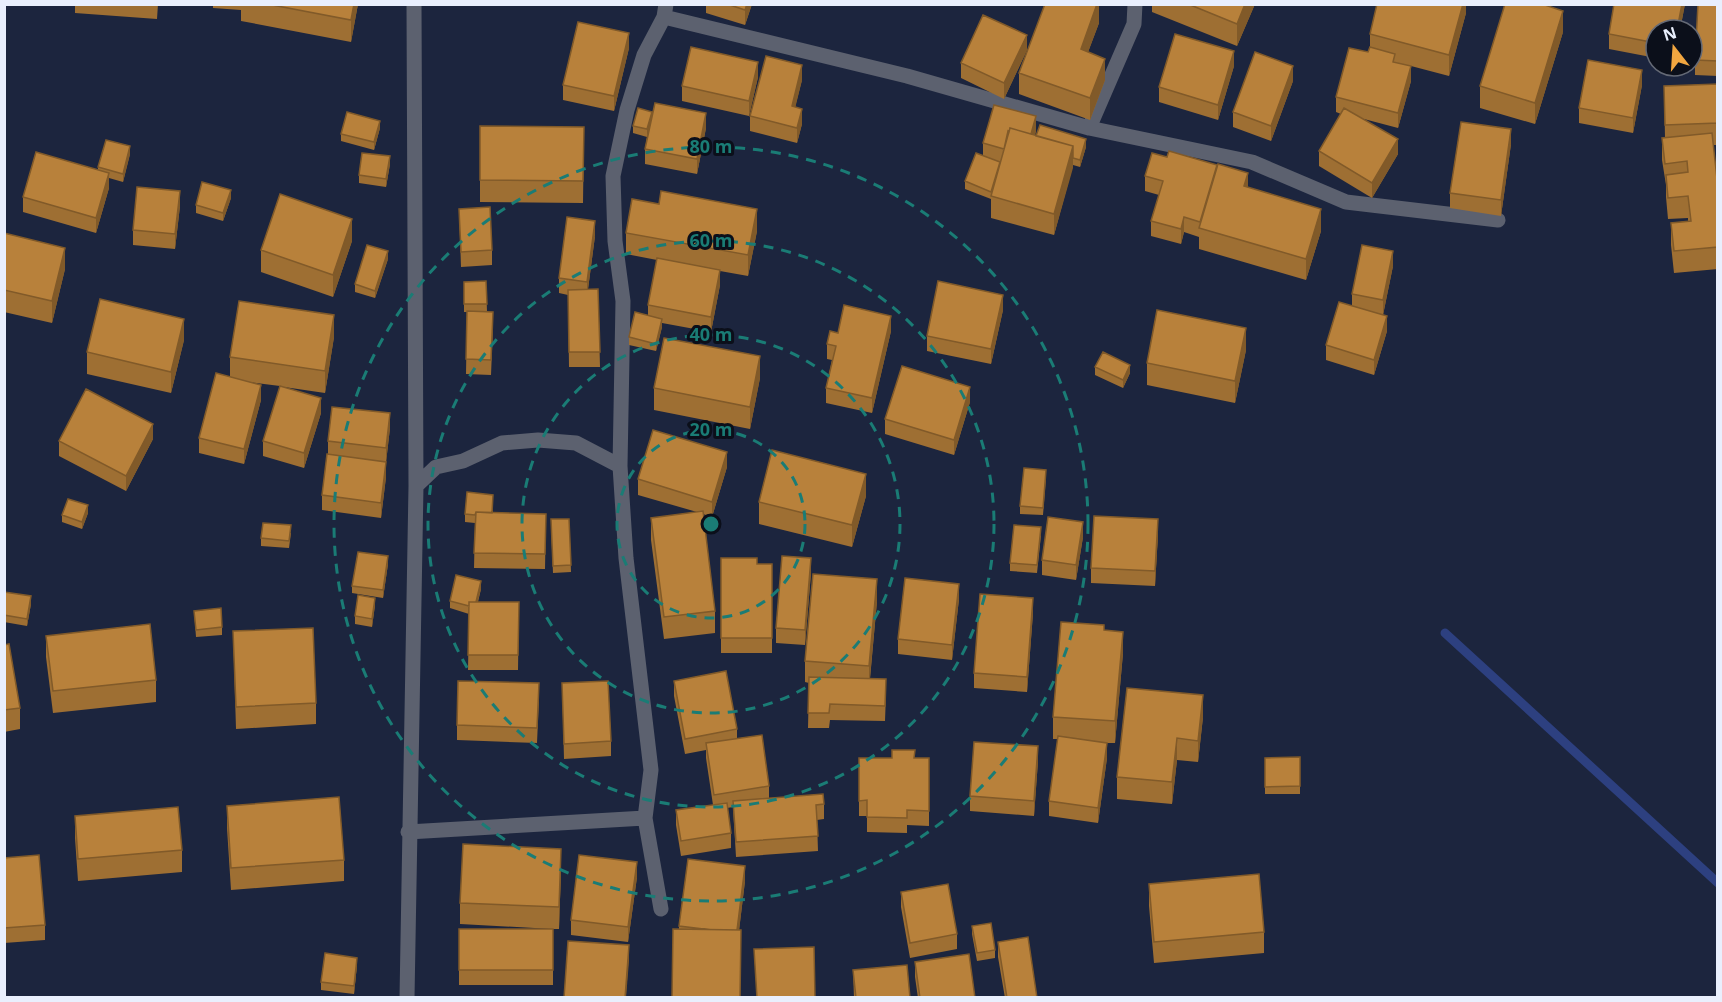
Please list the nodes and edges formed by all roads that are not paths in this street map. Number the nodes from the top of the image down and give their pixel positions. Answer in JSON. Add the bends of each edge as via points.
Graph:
{"nodes":[{"id":1,"x":414,"y":4,"type":"edge"},
{"id":2,"x":1135,"y":4,"type":"edge"},
{"id":3,"x":665,"y":11,"type":"edge"},
{"id":4,"x":1089,"y":128,"type":"junction"},
{"id":5,"x":1498,"y":220,"type":"dead end"},
{"id":6,"x":620,"y":466,"type":"junction"},
{"id":7,"x":416,"y":486,"type":"junction"},
{"id":8,"x":645,"y":818,"type":"junction"},
{"id":9,"x":408,"y":832,"type":"junction"},
{"id":10,"x":661,"y":909,"type":"dead end"},
{"id":11,"x":406,"y":998,"type":"edge"}],
"edges":[{"from":1,"to":7,"type":"street"},
{"from":2,"to":4,"type":"street","via":[[1134,24]]},
{"from":3,"to":4,"type":"street"},
{"from":3,"to":6,"type":"street","via":[[644,55],[613,176],[615,241],[623,301]]},
{"from":4,"to":5,"type":"street","via":[[1252,162],[1346,202]]},
{"from":6,"to":7,"type":"street","via":[[576,443],[502,443],[463,461],[436,467]]},
{"from":6,"to":8,"type":"street","via":[[626,558],[651,770]]},
{"from":7,"to":9,"type":"street"},
{"from":8,"to":9,"type":"street"},
{"from":8,"to":10,"type":"street"},
{"from":9,"to":11,"type":"street"}]}
